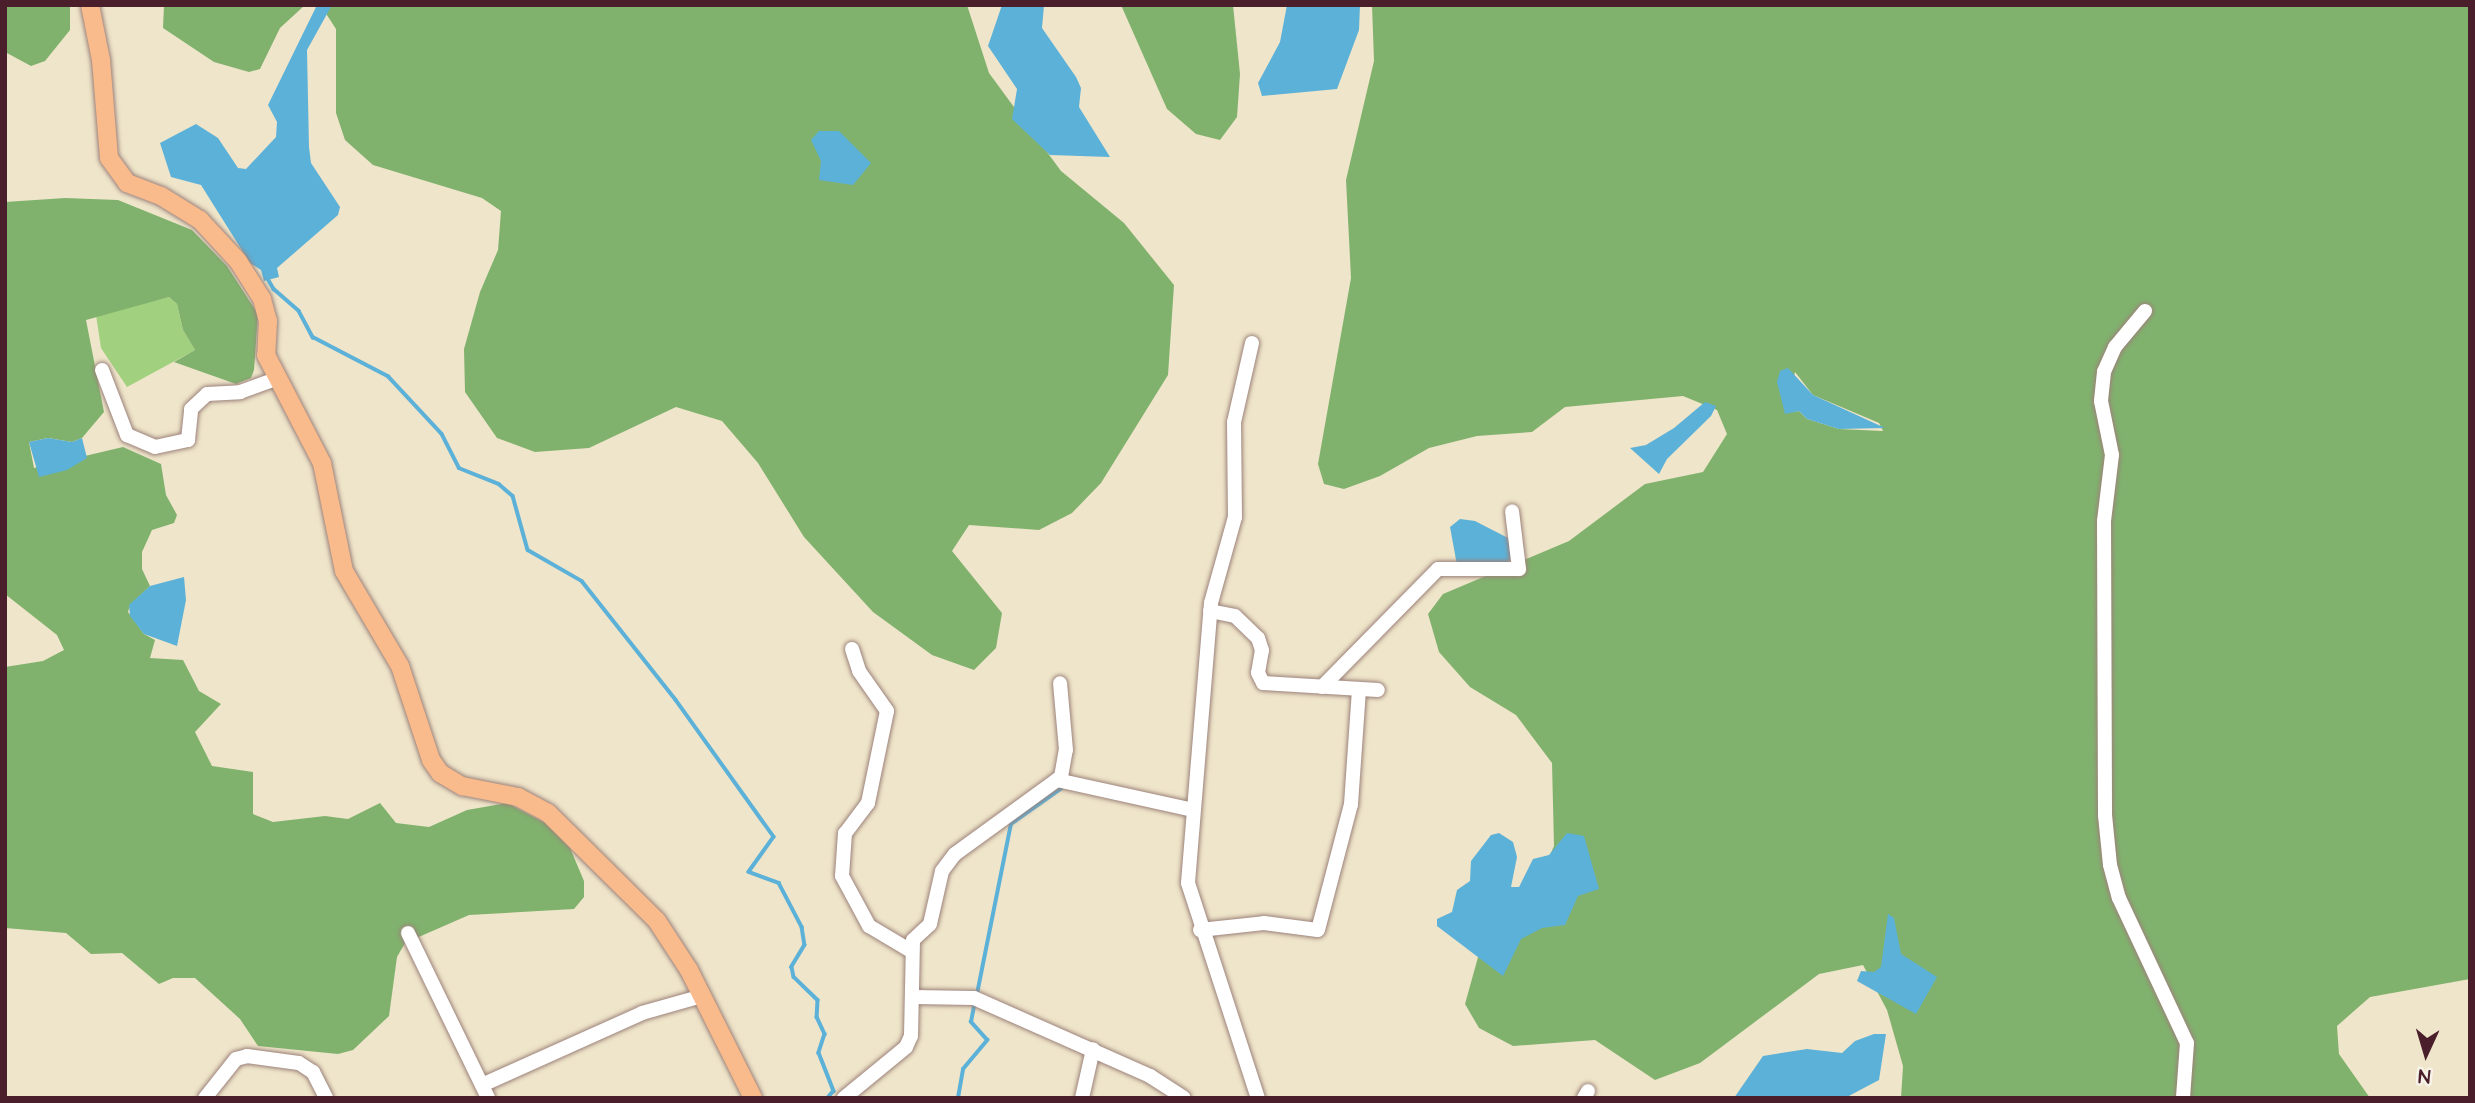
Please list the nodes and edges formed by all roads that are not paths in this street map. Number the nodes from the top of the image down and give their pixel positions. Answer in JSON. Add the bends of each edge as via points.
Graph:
{"nodes":[{"id":1,"x":90,"y":5,"type":"edge"},
{"id":2,"x":2145,"y":312,"type":"dead end"},
{"id":3,"x":1252,"y":343,"type":"dead end"},
{"id":4,"x":102,"y":370,"type":"dead end"},
{"id":5,"x":276,"y":379,"type":"junction"},
{"id":6,"x":1512,"y":511,"type":"dead end"},
{"id":7,"x":1210,"y":611,"type":"junction"},
{"id":8,"x":852,"y":649,"type":"dead end"},
{"id":9,"x":1060,"y":683,"type":"dead end"},
{"id":10,"x":1322,"y":687,"type":"junction"},
{"id":11,"x":1359,"y":689,"type":"junction"},
{"id":12,"x":1378,"y":690,"type":"dead end"},
{"id":13,"x":1057,"y":780,"type":"junction"},
{"id":14,"x":1193,"y":810,"type":"junction"},
{"id":15,"x":1200,"y":930,"type":"junction"},
{"id":16,"x":408,"y":933,"type":"dead end"},
{"id":17,"x":911,"y":951,"type":"junction"},
{"id":18,"x":702,"y":996,"type":"junction"},
{"id":19,"x":914,"y":997,"type":"junction"},
{"id":20,"x":1093,"y":1049,"type":"junction"},
{"id":21,"x":485,"y":1091,"type":"edge"},
{"id":22,"x":205,"y":1098,"type":"edge"},
{"id":23,"x":326,"y":1098,"type":"edge"},
{"id":24,"x":753,"y":1098,"type":"edge"},
{"id":25,"x":844,"y":1098,"type":"edge"},
{"id":26,"x":1082,"y":1098,"type":"edge"},
{"id":27,"x":1184,"y":1098,"type":"edge"},
{"id":28,"x":1258,"y":1098,"type":"edge"},
{"id":29,"x":2183,"y":1098,"type":"edge"}],
"edges":[{"from":1,"to":5,"type":"main road","via":[[101,60],[109,158],[127,183],[161,196],[200,220],[238,261],[262,299],[268,321],[266,355]]},
{"from":2,"to":29,"type":"street","via":[[2115,347],[2101,401],[2112,455],[2104,522],[2105,815],[2119,898],[2188,1043]]},
{"from":3,"to":7,"type":"street","via":[[1234,422],[1235,517]]},
{"from":4,"to":5,"type":"street","via":[[127,435],[155,447],[188,440],[191,410],[207,394],[240,392]]},
{"from":5,"to":18,"type":"main road","via":[[322,463],[344,571],[395,656],[431,760],[440,773],[462,786],[517,797],[548,813],[657,921]]},
{"from":6,"to":10,"type":"street","via":[[1519,569],[1438,569]]},
{"from":7,"to":10,"type":"street","via":[[1236,616],[1258,638],[1262,650],[1258,673],[1263,683]]},
{"from":7,"to":14,"type":"street"},
{"from":8,"to":17,"type":"street","via":[[859,671],[887,710],[868,803],[845,833],[842,876],[869,926]]},
{"from":9,"to":13,"type":"street","via":[[1066,750],[1064,770]]},
{"from":10,"to":11,"type":"street"},
{"from":11,"to":12,"type":"street"},
{"from":11,"to":15,"type":"street","via":[[1350,804],[1318,930],[1254,923]]},
{"from":13,"to":14,"type":"street"},
{"from":13,"to":17,"type":"street","via":[[955,854],[942,871],[930,924],[912,940]]},
{"from":14,"to":15,"type":"street","via":[[1188,883]]},
{"from":15,"to":28,"type":"street"},
{"from":16,"to":21,"type":"street"},
{"from":17,"to":19,"type":"street"},
{"from":18,"to":21,"type":"street","via":[[642,1013]]},
{"from":18,"to":24,"type":"main road"},
{"from":19,"to":20,"type":"street","via":[[974,998]]},
{"from":19,"to":25,"type":"street","via":[[914,1025],[906,1047]]},
{"from":20,"to":26,"type":"street"},
{"from":20,"to":27,"type":"street"},
{"from":22,"to":23,"type":"street","via":[[236,1059],[247,1056],[299,1063],[313,1072]]}]}
